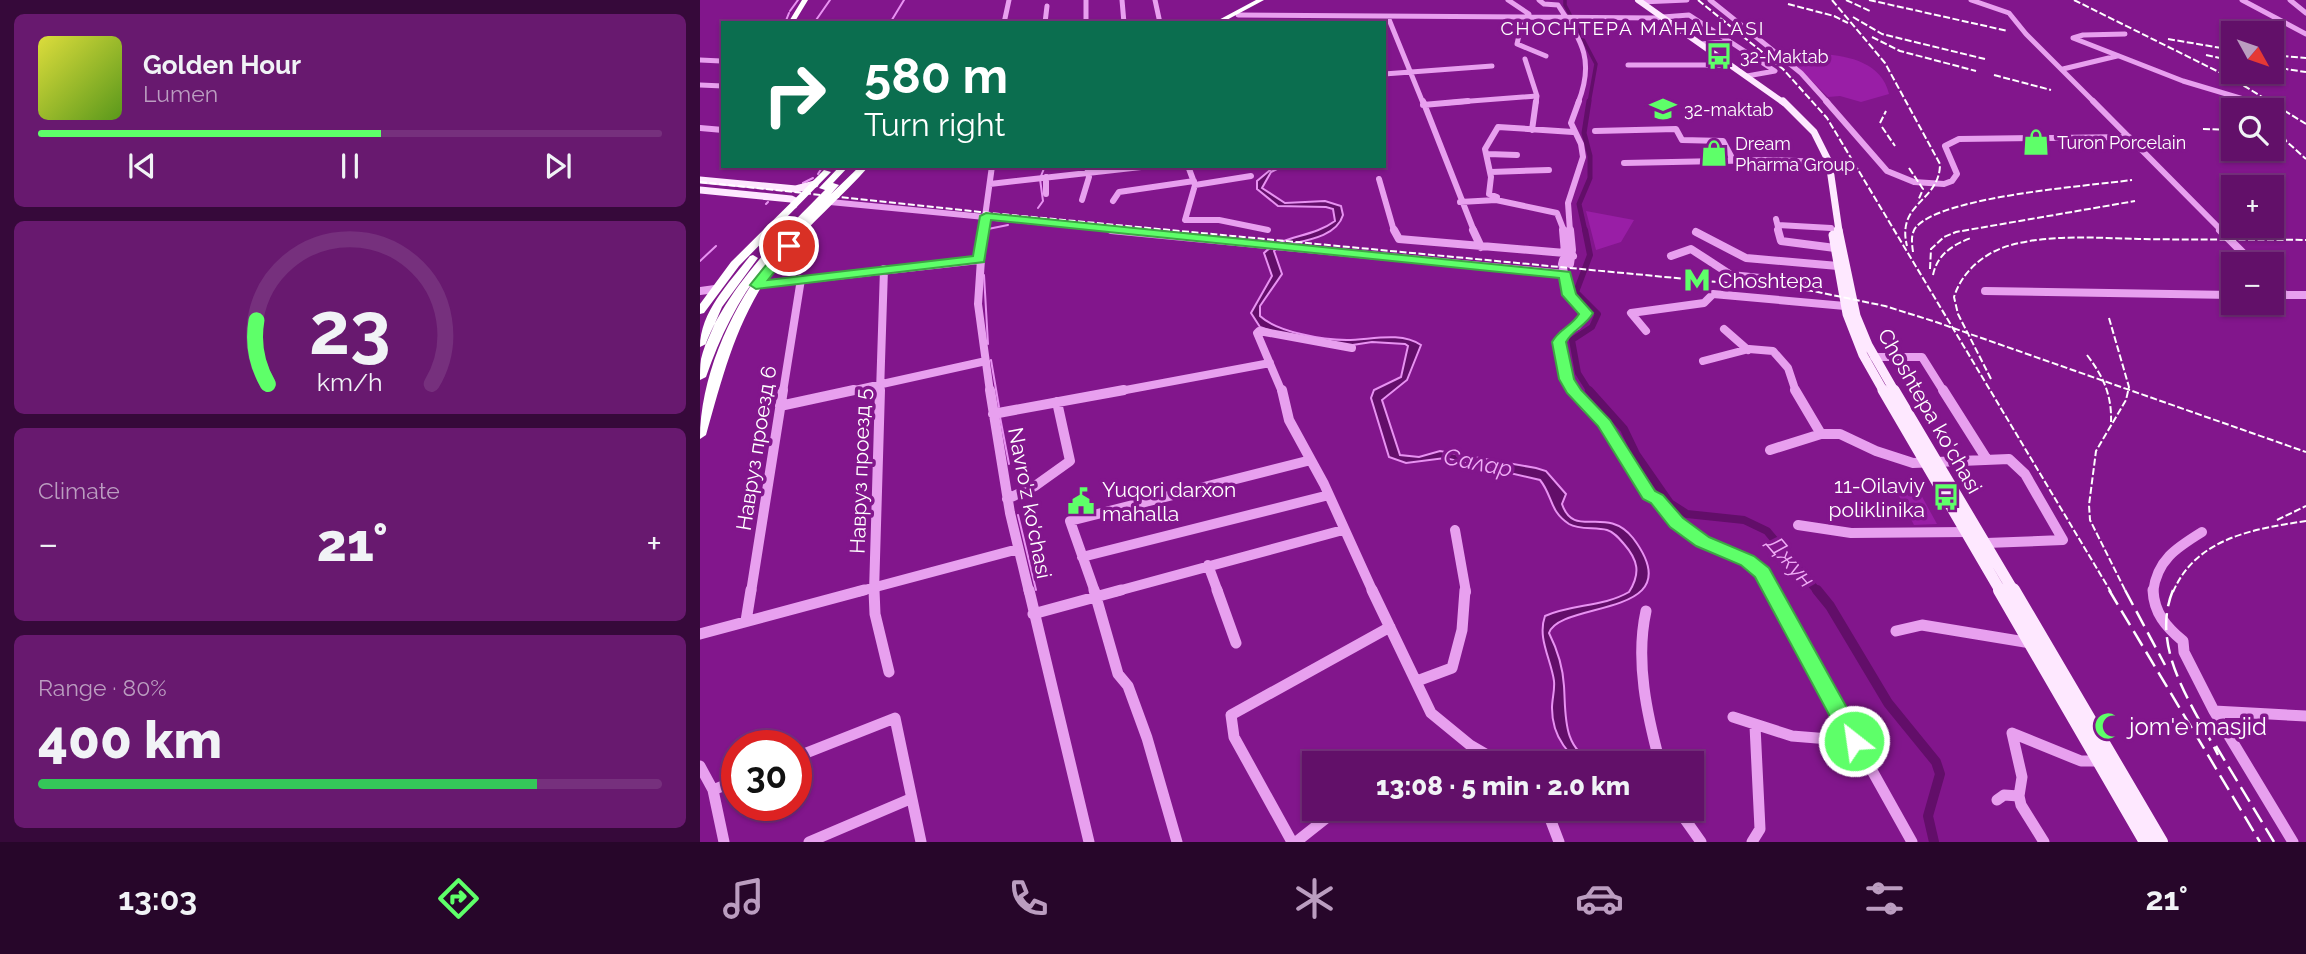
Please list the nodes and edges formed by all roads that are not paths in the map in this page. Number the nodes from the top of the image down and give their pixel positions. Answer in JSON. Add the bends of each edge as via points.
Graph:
{"nodes":[{"id":1,"x":805,"y":0,"type":"edge"},
{"id":2,"x":812,"y":0,"type":"edge"},
{"id":3,"x":1010,"y":0,"type":"edge"},
{"id":4,"x":1086,"y":0,"type":"edge"},
{"id":5,"x":1122,"y":0,"type":"edge"},
{"id":6,"x":1155,"y":0,"type":"edge"},
{"id":7,"x":1261,"y":0,"type":"edge"},
{"id":8,"x":1268,"y":0,"type":"edge"},
{"id":9,"x":1508,"y":0,"type":"edge"},
{"id":10,"x":1539,"y":0,"type":"edge"},
{"id":11,"x":1687,"y":0,"type":"edge"},
{"id":12,"x":1710,"y":0,"type":"edge"},
{"id":13,"x":1971,"y":0,"type":"edge"},
{"id":14,"x":2242,"y":0,"type":"edge"},
{"id":15,"x":2290,"y":0,"type":"edge"},
{"id":16,"x":1637,"y":1,"type":"edge"},
{"id":17,"x":1047,"y":6,"type":"dead end"},
{"id":18,"x":1254,"y":7,"type":"junction"},
{"id":19,"x":802,"y":12,"type":"junction"},
{"id":20,"x":2306,"y":13,"type":"edge"},
{"id":21,"x":1302,"y":14,"type":"junction"},
{"id":22,"x":1236,"y":15,"type":"junction"},
{"id":23,"x":1529,"y":16,"type":"junction"},
{"id":24,"x":1388,"y":17,"type":"junction"},
{"id":25,"x":1660,"y":18,"type":"junction"},
{"id":26,"x":1567,"y":19,"type":"junction"},
{"id":27,"x":793,"y":21,"type":"edge"},
{"id":28,"x":800,"y":21,"type":"edge"},
{"id":29,"x":1005,"y":21,"type":"edge"},
{"id":30,"x":1045,"y":21,"type":"edge"},
{"id":31,"x":1086,"y":21,"type":"edge"},
{"id":32,"x":1124,"y":21,"type":"edge"},
{"id":33,"x":1160,"y":21,"type":"edge"},
{"id":34,"x":1223,"y":21,"type":"edge"},
{"id":35,"x":1683,"y":33,"type":"junction"},
{"id":36,"x":2125,"y":34,"type":"dead end"},
{"id":37,"x":2306,"y":34,"type":"edge"},
{"id":38,"x":1729,"y":41,"type":"junction"},
{"id":39,"x":1702,"y":44,"type":"junction"},
{"id":40,"x":2119,"y":55,"type":"junction"},
{"id":41,"x":1546,"y":56,"type":"dead end"},
{"id":42,"x":1525,"y":59,"type":"dead end"},
{"id":43,"x":700,"y":60,"type":"edge"},
{"id":44,"x":720,"y":61,"type":"dead end"},
{"id":45,"x":1628,"y":65,"type":"dead end"},
{"id":46,"x":1726,"y":65,"type":"junction"},
{"id":47,"x":1492,"y":66,"type":"dead end"},
{"id":48,"x":2063,"y":69,"type":"junction"},
{"id":49,"x":1410,"y":72,"type":"junction"},
{"id":50,"x":1386,"y":74,"type":"edge"},
{"id":51,"x":1747,"y":76,"type":"junction"},
{"id":52,"x":700,"y":85,"type":"edge"},
{"id":53,"x":721,"y":86,"type":"edge"},
{"id":54,"x":1537,"y":96,"type":"junction"},
{"id":55,"x":2236,"y":98,"type":"edge"},
{"id":56,"x":1423,"y":105,"type":"junction"},
{"id":57,"x":1790,"y":108,"type":"junction"},
{"id":58,"x":721,"y":124,"type":"edge"},
{"id":59,"x":700,"y":128,"type":"edge"},
{"id":60,"x":712,"y":129,"type":"junction"},
{"id":61,"x":721,"y":130,"type":"edge"},
{"id":62,"x":1532,"y":130,"type":"junction"},
{"id":63,"x":1595,"y":131,"type":"dead end"},
{"id":64,"x":1573,"y":132,"type":"junction"},
{"id":65,"x":2129,"y":137,"type":"junction"},
{"id":66,"x":1488,"y":154,"type":"junction"},
{"id":67,"x":1517,"y":155,"type":"dead end"},
{"id":68,"x":1732,"y":160,"type":"junction"},
{"id":69,"x":1823,"y":162,"type":"junction"},
{"id":70,"x":1624,"y":163,"type":"dead end"},
{"id":71,"x":831,"y":168,"type":"edge"},
{"id":72,"x":843,"y":168,"type":"edge"},
{"id":73,"x":852,"y":168,"type":"edge"},
{"id":74,"x":863,"y":168,"type":"edge"},
{"id":75,"x":992,"y":168,"type":"edge"},
{"id":76,"x":1118,"y":168,"type":"edge"},
{"id":77,"x":1189,"y":168,"type":"edge"},
{"id":78,"x":1087,"y":170,"type":"edge"},
{"id":79,"x":1549,"y":170,"type":"dead end"},
{"id":80,"x":1491,"y":172,"type":"junction"},
{"id":81,"x":1251,"y":176,"type":"dead end"},
{"id":82,"x":1046,"y":177,"type":"junction"},
{"id":83,"x":1378,"y":179,"type":"dead end"},
{"id":84,"x":700,"y":180,"type":"edge"},
{"id":85,"x":1195,"y":183,"type":"junction"},
{"id":86,"x":815,"y":184,"type":"junction"},
{"id":87,"x":990,"y":184,"type":"junction"},
{"id":88,"x":796,"y":189,"type":"junction"},
{"id":89,"x":700,"y":190,"type":"edge"},
{"id":90,"x":1046,"y":194,"type":"dead end"},
{"id":91,"x":783,"y":198,"type":"junction"},
{"id":92,"x":1082,"y":200,"type":"dead end"},
{"id":93,"x":1113,"y":201,"type":"dead end"},
{"id":94,"x":830,"y":202,"type":"junction"},
{"id":95,"x":1460,"y":202,"type":"junction"},
{"id":96,"x":794,"y":205,"type":"junction"},
{"id":97,"x":1567,"y":212,"type":"junction"},
{"id":98,"x":986,"y":216,"type":"junction"},
{"id":99,"x":811,"y":222,"type":"junction"},
{"id":100,"x":1831,"y":228,"type":"junction"},
{"id":101,"x":790,"y":230,"type":"junction"},
{"id":102,"x":1268,"y":230,"type":"dead end"},
{"id":103,"x":1696,"y":232,"type":"dead end"},
{"id":104,"x":769,"y":247,"type":"junction"},
{"id":105,"x":1481,"y":247,"type":"junction"},
{"id":106,"x":1835,"y":248,"type":"junction"},
{"id":107,"x":2242,"y":252,"type":"edge"},
{"id":108,"x":1671,"y":256,"type":"dead end"},
{"id":109,"x":979,"y":260,"type":"junction"},
{"id":110,"x":1568,"y":261,"type":"junction"},
{"id":111,"x":1838,"y":266,"type":"junction"},
{"id":112,"x":884,"y":269,"type":"junction"},
{"id":113,"x":738,"y":275,"type":"junction"},
{"id":114,"x":802,"y":279,"type":"junction"},
{"id":115,"x":1808,"y":283,"type":"dead end"},
{"id":116,"x":756,"y":285,"type":"junction"},
{"id":117,"x":716,"y":288,"type":"junction"},
{"id":118,"x":700,"y":291,"type":"edge"},
{"id":119,"x":1985,"y":291,"type":"dead end"},
{"id":120,"x":2221,"y":295,"type":"edge"},
{"id":121,"x":2286,"y":295,"type":"edge"},
{"id":122,"x":2306,"y":295,"type":"edge"},
{"id":123,"x":1845,"y":306,"type":"junction"},
{"id":124,"x":700,"y":311,"type":"edge"},
{"id":125,"x":1724,"y":328,"type":"dead end"},
{"id":126,"x":1646,"y":331,"type":"dead end"},
{"id":127,"x":728,"y":340,"type":"junction"},
{"id":128,"x":703,"y":343,"type":"edge"},
{"id":129,"x":1352,"y":348,"type":"dead end"},
{"id":130,"x":1748,"y":350,"type":"junction"},
{"id":131,"x":1874,"y":357,"type":"junction"},
{"id":132,"x":1703,"y":360,"type":"dead end"},
{"id":133,"x":986,"y":361,"type":"junction"},
{"id":134,"x":1270,"y":363,"type":"junction"},
{"id":135,"x":700,"y":377,"type":"edge"},
{"id":136,"x":881,"y":383,"type":"junction"},
{"id":137,"x":1058,"y":402,"type":"junction"},
{"id":138,"x":780,"y":406,"type":"junction"},
{"id":139,"x":993,"y":414,"type":"junction"},
{"id":140,"x":700,"y":434,"type":"edge"},
{"id":141,"x":1821,"y":434,"type":"junction"},
{"id":142,"x":1770,"y":450,"type":"dead end"},
{"id":143,"x":1986,"y":458,"type":"junction"},
{"id":144,"x":1311,"y":460,"type":"junction"},
{"id":145,"x":1931,"y":461,"type":"junction"},
{"id":146,"x":1329,"y":495,"type":"junction"},
{"id":147,"x":1007,"y":499,"type":"junction"},
{"id":148,"x":1797,"y":525,"type":"dead end"},
{"id":149,"x":1343,"y":530,"type":"junction"},
{"id":150,"x":1455,"y":530,"type":"dead end"},
{"id":151,"x":1967,"y":532,"type":"junction"},
{"id":152,"x":2202,"y":532,"type":"dead end"},
{"id":153,"x":1986,"y":543,"type":"junction"},
{"id":154,"x":1018,"y":549,"type":"junction"},
{"id":155,"x":1082,"y":557,"type":"junction"},
{"id":156,"x":1208,"y":565,"type":"junction"},
{"id":157,"x":874,"y":588,"type":"junction"},
{"id":158,"x":1096,"y":596,"type":"junction"},
{"id":159,"x":1646,"y":611,"type":"dead end"},
{"id":160,"x":1033,"y":614,"type":"junction"},
{"id":161,"x":746,"y":621,"type":"junction"},
{"id":162,"x":1390,"y":627,"type":"junction"},
{"id":163,"x":1896,"y":631,"type":"dead end"},
{"id":164,"x":700,"y":634,"type":"edge"},
{"id":165,"x":1236,"y":643,"type":"dead end"},
{"id":166,"x":2033,"y":643,"type":"junction"},
{"id":167,"x":889,"y":672,"type":"dead end"},
{"id":168,"x":1417,"y":681,"type":"junction"},
{"id":169,"x":2214,"y":711,"type":"junction"},
{"id":170,"x":2306,"y":716,"type":"edge"},
{"id":171,"x":1733,"y":717,"type":"dead end"},
{"id":172,"x":1755,"y":726,"type":"junction"},
{"id":173,"x":1854,"y":741,"type":"junction"},
{"id":174,"x":812,"y":751,"type":"edge"},
{"id":175,"x":1480,"y":751,"type":"edge"},
{"id":176,"x":1657,"y":751,"type":"edge"},
{"id":177,"x":2098,"y":761,"type":"junction"},
{"id":178,"x":700,"y":766,"type":"edge"},
{"id":179,"x":721,"y":787,"type":"edge"},
{"id":180,"x":713,"y":790,"type":"junction"},
{"id":181,"x":2019,"y":796,"type":"junction"},
{"id":182,"x":910,"y":799,"type":"junction"},
{"id":183,"x":1997,"y":800,"type":"dead end"},
{"id":184,"x":1322,"y":821,"type":"edge"},
{"id":185,"x":1551,"y":821,"type":"edge"},
{"id":186,"x":1686,"y":821,"type":"edge"},
{"id":187,"x":724,"y":842,"type":"edge"},
{"id":188,"x":809,"y":842,"type":"edge"},
{"id":189,"x":921,"y":842,"type":"edge"},
{"id":190,"x":1089,"y":842,"type":"edge"},
{"id":191,"x":1177,"y":842,"type":"edge"},
{"id":192,"x":1294,"y":842,"type":"edge"},
{"id":193,"x":1559,"y":842,"type":"edge"},
{"id":194,"x":1701,"y":842,"type":"edge"},
{"id":195,"x":1752,"y":842,"type":"edge"},
{"id":196,"x":1912,"y":842,"type":"edge"},
{"id":197,"x":2044,"y":842,"type":"edge"},
{"id":198,"x":2146,"y":842,"type":"edge"},
{"id":199,"x":2161,"y":842,"type":"edge"},
{"id":200,"x":2293,"y":842,"type":"edge"}],
"edges":[{"from":1,"to":19,"type":"highway"},
{"from":2,"to":19,"type":"highway"},
{"from":3,"to":29,"type":"street"},
{"from":4,"to":31,"type":"street"},
{"from":5,"to":32,"type":"street"},
{"from":6,"to":33,"type":"street"},
{"from":7,"to":22,"type":"highway"},
{"from":8,"to":18,"type":"highway"},
{"from":9,"to":23,"type":"street"},
{"from":10,"to":26,"type":"street","via":[[1558,5]]},
{"from":11,"to":16,"type":"street"},
{"from":12,"to":65,"type":"street","via":[[1801,73],[1881,166],[1902,178],[1920,183],[1952,181],[1957,174],[1945,146],[1959,139]]},
{"from":13,"to":48,"type":"street","via":[[2011,14]]},
{"from":14,"to":37,"type":"street"},
{"from":15,"to":20,"type":"street"},
{"from":16,"to":25,"type":"main road","name":"Choshtepa ko'chasi"},
{"from":17,"to":30,"type":"street"},
{"from":18,"to":21,"type":"street"},
{"from":18,"to":22,"type":"highway"},
{"from":19,"to":27,"type":"highway"},
{"from":19,"to":28,"type":"highway"},
{"from":21,"to":22,"type":"street"},
{"from":21,"to":24,"type":"street"},
{"from":22,"to":34,"type":"highway"},
{"from":23,"to":24,"type":"street"},
{"from":23,"to":26,"type":"street"},
{"from":23,"to":41,"type":"street","via":[[1517,44]]},
{"from":24,"to":49,"type":"street"},
{"from":25,"to":26,"type":"street"},
{"from":25,"to":35,"type":"main road","name":"Choshtepa ko'chasi"},
{"from":25,"to":38,"type":"street","via":[[1688,15]]},
{"from":26,"to":64,"type":"street","via":[[1590,66],[1571,123]]},
{"from":35,"to":39,"type":"main road","name":"Choshtepa ko'chasi"},
{"from":35,"to":46,"type":"main road","name":"Choshtepa ko'chasi"},
{"from":36,"to":40,"type":"street","via":[[2073,38]]},
{"from":38,"to":39,"type":"street"},
{"from":38,"to":51,"type":"street","via":[[1775,71]]},
{"from":39,"to":51,"type":"main road","name":"Choshtepa ko'chasi"},
{"from":40,"to":48,"type":"street"},
{"from":40,"to":55,"type":"street"},
{"from":42,"to":54,"type":"street"},
{"from":43,"to":44,"type":"street"},
{"from":45,"to":46,"type":"street"},
{"from":46,"to":57,"type":"main road","name":"Choshtepa ko'chasi"},
{"from":47,"to":49,"type":"street"},
{"from":48,"to":65,"type":"street"},
{"from":49,"to":50,"type":"street"},
{"from":49,"to":56,"type":"street"},
{"from":51,"to":57,"type":"main road","name":"Choshtepa ko'chasi"},
{"from":52,"to":53,"type":"street"},
{"from":54,"to":56,"type":"street"},
{"from":54,"to":62,"type":"street"},
{"from":56,"to":95,"type":"street"},
{"from":57,"to":69,"type":"main road","name":"Choshtepa ko'chasi"},
{"from":57,"to":131,"type":"main road","name":"Choshtepa ko'chasi","via":[[1814,132],[1829,162],[1856,316]]},
{"from":58,"to":60,"type":"street"},
{"from":59,"to":60,"type":"street"},
{"from":60,"to":61,"type":"street"},
{"from":62,"to":64,"type":"street"},
{"from":62,"to":66,"type":"street","via":[[1498,127],[1486,144]]},
{"from":63,"to":68,"type":"street","via":[[1676,129],[1682,140],[1723,141]]},
{"from":64,"to":97,"type":"street","via":[[1582,146],[1581,166]]},
{"from":65,"to":107,"type":"street"},
{"from":66,"to":67,"type":"street"},
{"from":66,"to":80,"type":"street"},
{"from":68,"to":69,"type":"street"},
{"from":68,"to":70,"type":"street"},
{"from":69,"to":100,"type":"main road","name":"Choshtepa ko'chasi"},
{"from":71,"to":86,"type":"highway"},
{"from":72,"to":104,"type":"highway"},
{"from":73,"to":101,"type":"highway"},
{"from":74,"to":94,"type":"highway"},
{"from":75,"to":87,"type":"street","name":"Navro'z ko'chasi"},
{"from":76,"to":78,"type":"street"},
{"from":77,"to":85,"type":"street"},
{"from":78,"to":82,"type":"street"},
{"from":78,"to":92,"type":"street"},
{"from":79,"to":80,"type":"street"},
{"from":80,"to":97,"type":"street","via":[[1490,196]]},
{"from":81,"to":85,"type":"street"},
{"from":82,"to":87,"type":"street"},
{"from":82,"to":90,"type":"street"},
{"from":83,"to":105,"type":"street","via":[[1395,237]]},
{"from":84,"to":88,"type":"main road"},
{"from":85,"to":93,"type":"street","via":[[1119,192]]},
{"from":85,"to":102,"type":"street","via":[[1185,220],[1219,220]]},
{"from":86,"to":88,"type":"main road"},
{"from":86,"to":96,"type":"highway"},
{"from":87,"to":98,"type":"street","name":"Navro'z ko'chasi"},
{"from":88,"to":91,"type":"main road"},
{"from":89,"to":91,"type":"main road"},
{"from":91,"to":96,"type":"main road","via":[[794,200]]},
{"from":94,"to":98,"type":"street"},
{"from":94,"to":99,"type":"highway"},
{"from":95,"to":105,"type":"street"},
{"from":95,"to":110,"type":"street","via":[[1496,200],[1557,213]]},
{"from":96,"to":117,"type":"highway"},
{"from":97,"to":110,"type":"street","via":[[1573,233]]},
{"from":98,"to":109,"type":"street","name":"Navro'z ko'chasi"},
{"from":98,"to":110,"type":"street","via":[[1286,247]]},
{"from":99,"to":101,"type":"highway"},
{"from":99,"to":116,"type":"highway"},
{"from":100,"to":106,"type":"main road","name":"Choshtepa ko'chasi"},
{"from":100,"to":106,"type":"street","via":[[1777,222],[1785,243]]},
{"from":101,"to":104,"type":"highway"},
{"from":103,"to":111,"type":"street","via":[[1746,258]]},
{"from":104,"to":113,"type":"highway"},
{"from":104,"to":128,"type":"highway"},
{"from":105,"to":110,"type":"street"},
{"from":106,"to":111,"type":"main road","name":"Choshtepa ko'chasi"},
{"from":108,"to":115,"type":"street","via":[[1690,250],[1731,275]]},
{"from":109,"to":112,"type":"street"},
{"from":109,"to":133,"type":"street","name":"Navro'z ko'chasi","via":[[978,304]]},
{"from":110,"to":173,"type":"street","via":[[1569,295],[1586,313],[1559,342],[1566,379],[1604,423],[1649,495],[1676,522],[1762,573]]},
{"from":111,"to":123,"type":"main road","name":"Choshtepa ko'chasi"},
{"from":112,"to":114,"type":"street"},
{"from":112,"to":136,"type":"street","name":"Навруз проезд 5"},
{"from":113,"to":117,"type":"highway"},
{"from":113,"to":128,"type":"highway"},
{"from":114,"to":116,"type":"street"},
{"from":114,"to":138,"type":"street","name":"Навруз проезд 6"},
{"from":116,"to":127,"type":"highway"},
{"from":117,"to":118,"type":"street"},
{"from":117,"to":124,"type":"highway"},
{"from":119,"to":120,"type":"street"},
{"from":121,"to":122,"type":"street"},
{"from":123,"to":126,"type":"street","via":[[1713,294],[1704,303],[1631,313]]},
{"from":123,"to":145,"type":"main road","name":"Choshtepa ko'chasi","via":[[1863,355]]},
{"from":125,"to":130,"type":"street"},
{"from":127,"to":128,"type":"highway"},
{"from":127,"to":140,"type":"highway"},
{"from":128,"to":135,"type":"highway"},
{"from":129,"to":134,"type":"street","via":[[1259,331],[1257,336]]},
{"from":130,"to":132,"type":"street"},
{"from":130,"to":141,"type":"street","via":[[1773,351],[1788,368],[1796,392]]},
{"from":131,"to":143,"type":"street","via":[[1924,359]]},
{"from":131,"to":145,"type":"main road","name":"Choshtepa ko'chasi"},
{"from":133,"to":136,"type":"street"},
{"from":133,"to":139,"type":"street","name":"Navro'z ko'chasi"},
{"from":134,"to":137,"type":"street"},
{"from":134,"to":144,"type":"street","via":[[1289,420]]},
{"from":136,"to":138,"type":"street"},
{"from":136,"to":157,"type":"street","name":"Навруз проезд 5"},
{"from":137,"to":139,"type":"street"},
{"from":137,"to":147,"type":"street","via":[[1070,461]]},
{"from":138,"to":161,"type":"street","name":"Навруз проезд 6"},
{"from":139,"to":147,"type":"street","name":"Navro'z ko'chasi"},
{"from":141,"to":142,"type":"street"},
{"from":141,"to":145,"type":"street","via":[[1840,435],[1913,463]]},
{"from":143,"to":145,"type":"street"},
{"from":143,"to":153,"type":"street","via":[[2009,459],[2025,474],[2063,540]]},
{"from":144,"to":146,"type":"street"},
{"from":144,"to":155,"type":"street","via":[[1074,518],[1070,523]]},
{"from":145,"to":151,"type":"main road","name":"Choshtepa ko'chasi"},
{"from":145,"to":153,"type":"main road","name":"Choshtepa ko'chasi"},
{"from":146,"to":149,"type":"street"},
{"from":146,"to":155,"type":"street"},
{"from":147,"to":154,"type":"street","name":"Navro'z ko'chasi"},
{"from":148,"to":151,"type":"street","via":[[1852,533]]},
{"from":149,"to":156,"type":"street"},
{"from":149,"to":162,"type":"street"},
{"from":150,"to":168,"type":"street","via":[[1468,595],[1465,627],[1452,668]]},
{"from":151,"to":166,"type":"main road","name":"Choshtepa ko'chasi"},
{"from":152,"to":169,"type":"street","via":[[2166,555],[2151,592],[2168,630],[2183,640],[2184,652]]},
{"from":153,"to":199,"type":"main road","name":"Choshtepa ko'chasi"},
{"from":154,"to":157,"type":"street"},
{"from":154,"to":160,"type":"street","name":"Navro'z ko'chasi"},
{"from":155,"to":158,"type":"street"},
{"from":156,"to":158,"type":"street"},
{"from":156,"to":165,"type":"street"},
{"from":157,"to":161,"type":"street"},
{"from":157,"to":167,"type":"street","name":"Навруз проезд 5","via":[[875,614]]},
{"from":158,"to":160,"type":"street"},
{"from":158,"to":191,"type":"street","via":[[1118,674],[1128,686],[1147,738]]},
{"from":159,"to":176,"type":"street","via":[[1641,640]]},
{"from":160,"to":190,"type":"street","name":"Navro'z ko'chasi"},
{"from":161,"to":164,"type":"street"},
{"from":162,"to":168,"type":"street"},
{"from":162,"to":192,"type":"street","via":[[1231,715],[1234,737]]},
{"from":163,"to":166,"type":"street","via":[[1922,625]]},
{"from":166,"to":177,"type":"main road","name":"Choshtepa ko'chasi"},
{"from":168,"to":175,"type":"street","via":[[1438,721]]},
{"from":169,"to":170,"type":"street"},
{"from":169,"to":200,"type":"street"},
{"from":171,"to":172,"type":"street"},
{"from":172,"to":173,"type":"street","via":[[1774,734]]},
{"from":172,"to":195,"type":"street","via":[[1760,829]]},
{"from":173,"to":196,"type":"street"},
{"from":174,"to":182,"type":"street","via":[[895,718]]},
{"from":177,"to":181,"type":"street","via":[[2081,761],[2012,733],[2022,777]]},
{"from":177,"to":198,"type":"main road","name":"Choshtepa ko'chasi"},
{"from":178,"to":180,"type":"street"},
{"from":179,"to":180,"type":"street"},
{"from":180,"to":187,"type":"street"},
{"from":181,"to":183,"type":"street","via":[[2004,795]]},
{"from":181,"to":197,"type":"street"},
{"from":182,"to":188,"type":"street"},
{"from":182,"to":189,"type":"street"},
{"from":184,"to":192,"type":"street"},
{"from":185,"to":193,"type":"street"},
{"from":186,"to":194,"type":"street"}]}
